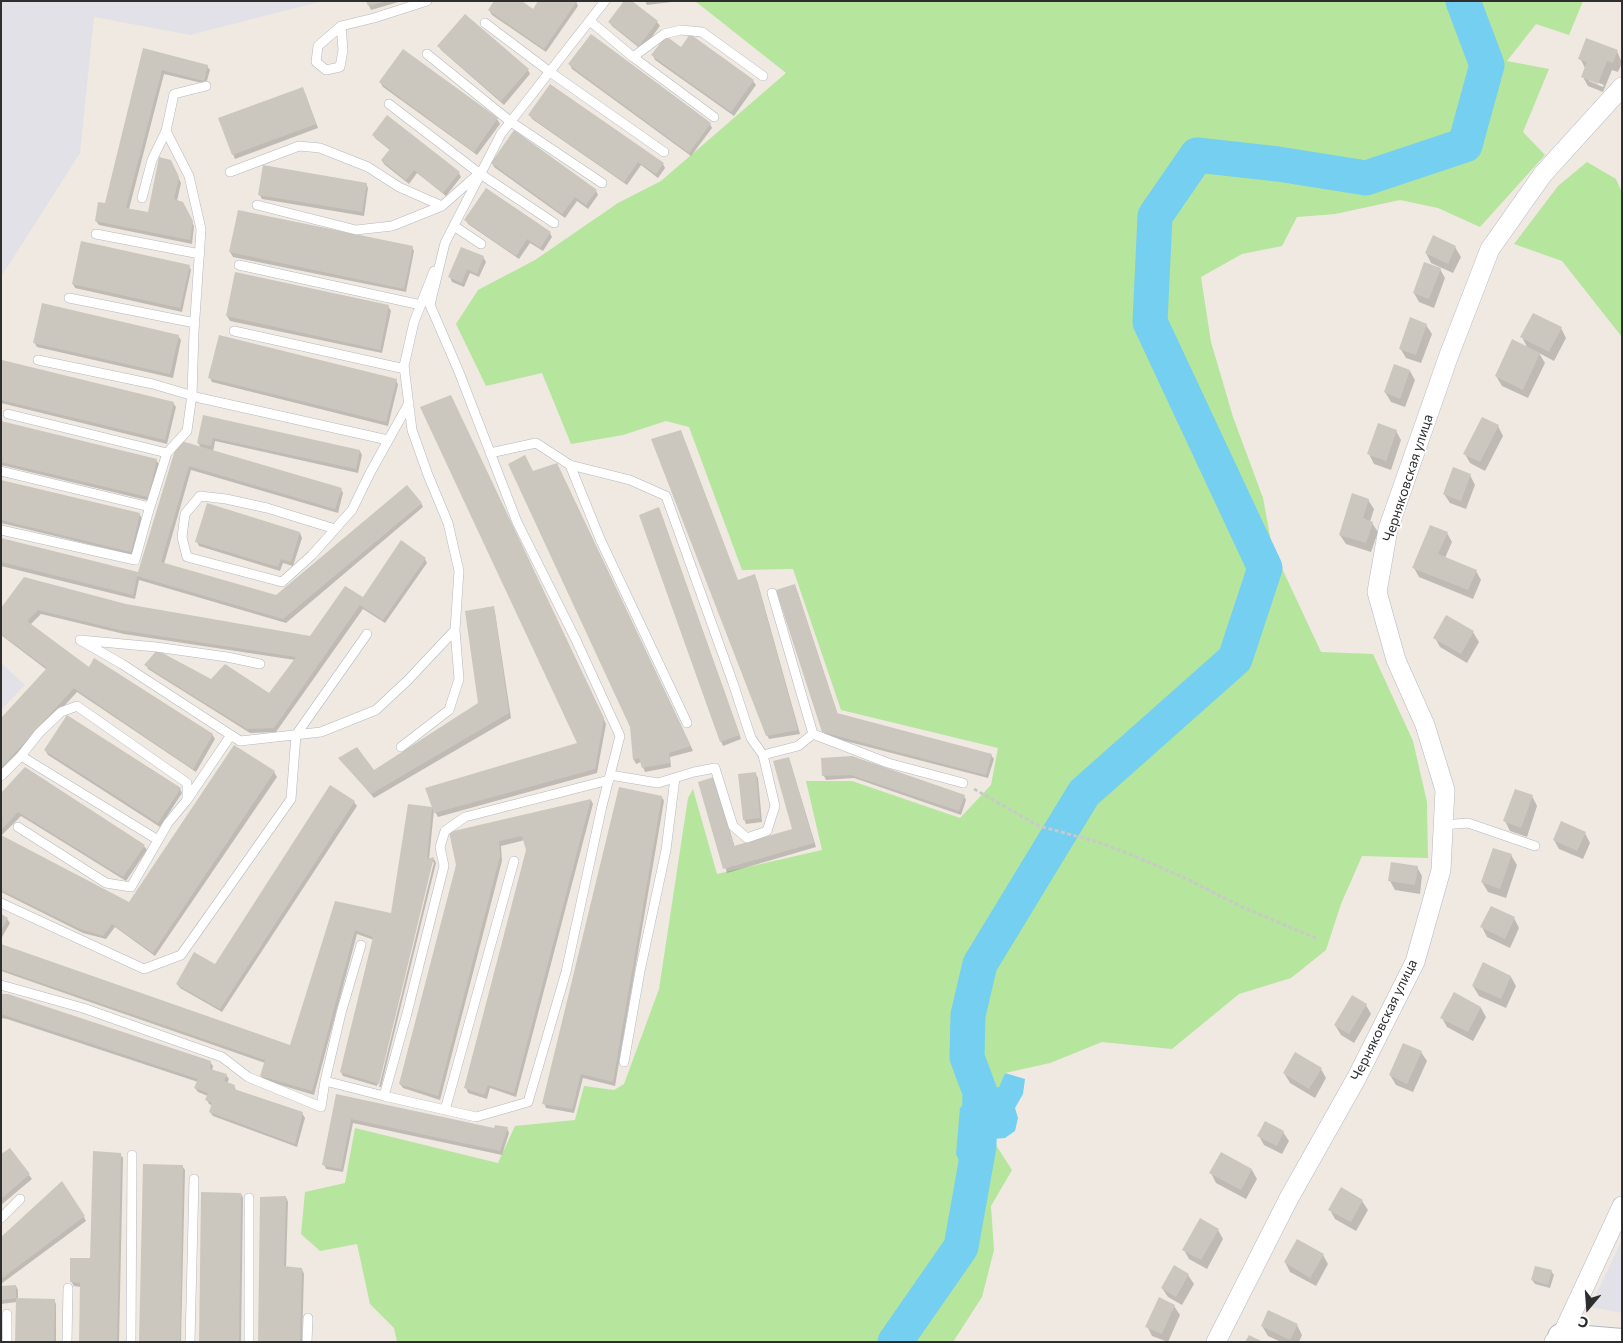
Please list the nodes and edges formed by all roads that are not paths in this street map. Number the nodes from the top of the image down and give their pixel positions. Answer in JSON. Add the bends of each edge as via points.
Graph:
{"nodes":[{"id":1,"x":427,"y":1,"type":"edge"},
{"id":2,"x":605,"y":1,"type":"edge"},
{"id":3,"x":590,"y":21,"type":"junction"},
{"id":4,"x":486,"y":23,"type":"dead end"},
{"id":5,"x":341,"y":26,"type":"junction"},
{"id":6,"x":427,"y":54,"type":"dead end"},
{"id":7,"x":633,"y":57,"type":"junction"},
{"id":8,"x":550,"y":72,"type":"junction"},
{"id":9,"x":763,"y":76,"type":"dead end"},
{"id":10,"x":206,"y":86,"type":"dead end"},
{"id":11,"x":1622,"y":86,"type":"edge"},
{"id":12,"x":389,"y":104,"type":"dead end"},
{"id":13,"x":714,"y":117,"type":"dead end"},
{"id":14,"x":511,"y":122,"type":"junction"},
{"id":15,"x":166,"y":131,"type":"junction"},
{"id":16,"x":664,"y":152,"type":"dead end"},
{"id":17,"x":230,"y":172,"type":"dead end"},
{"id":18,"x":480,"y":173,"type":"junction"},
{"id":19,"x":602,"y":183,"type":"dead end"},
{"id":20,"x":142,"y":198,"type":"dead end"},
{"id":21,"x":257,"y":205,"type":"dead end"},
{"id":22,"x":442,"y":206,"type":"junction"},
{"id":23,"x":554,"y":223,"type":"dead end"},
{"id":24,"x":454,"y":226,"type":"junction"},
{"id":25,"x":96,"y":234,"type":"dead end"},
{"id":26,"x":445,"y":243,"type":"junction"},
{"id":27,"x":481,"y":244,"type":"dead end"},
{"id":28,"x":200,"y":254,"type":"junction"},
{"id":29,"x":239,"y":264,"type":"dead end"},
{"id":30,"x":69,"y":298,"type":"dead end"},
{"id":31,"x":421,"y":305,"type":"junction"},
{"id":32,"x":195,"y":323,"type":"junction"},
{"id":33,"x":234,"y":331,"type":"dead end"},
{"id":34,"x":38,"y":360,"type":"dead end"},
{"id":35,"x":405,"y":369,"type":"junction"},
{"id":36,"x":192,"y":395,"type":"junction"},
{"id":37,"x":409,"y":403,"type":"junction"},
{"id":38,"x":8,"y":414,"type":"dead end"},
{"id":39,"x":388,"y":440,"type":"junction"},
{"id":40,"x":167,"y":453,"type":"junction"},
{"id":41,"x":490,"y":453,"type":"junction"},
{"id":42,"x":570,"y":466,"type":"junction"},
{"id":43,"x":1,"y":471,"type":"edge"},
{"id":44,"x":150,"y":506,"type":"junction"},
{"id":45,"x":334,"y":528,"type":"junction"},
{"id":46,"x":1,"y":530,"type":"edge"},
{"id":47,"x":772,"y":593,"type":"dead end"},
{"id":48,"x":455,"y":630,"type":"junction"},
{"id":49,"x":367,"y":634,"type":"dead end"},
{"id":50,"x":260,"y":664,"type":"dead end"},
{"id":51,"x":687,"y":723,"type":"dead end"},
{"id":52,"x":231,"y":734,"type":"junction"},
{"id":53,"x":812,"y":734,"type":"junction"},
{"id":54,"x":296,"y":735,"type":"junction"},
{"id":55,"x":400,"y":747,"type":"dead end"},
{"id":56,"x":763,"y":755,"type":"junction"},
{"id":57,"x":21,"y":756,"type":"junction"},
{"id":58,"x":1,"y":776,"type":"edge"},
{"id":59,"x":610,"y":778,"type":"junction"},
{"id":60,"x":675,"y":778,"type":"junction"},
{"id":61,"x":963,"y":783,"type":"road end"},
{"id":62,"x":187,"y":800,"type":"junction"},
{"id":63,"x":1443,"y":825,"type":"junction"},
{"id":64,"x":18,"y":828,"type":"dead end"},
{"id":65,"x":158,"y":840,"type":"junction"},
{"id":66,"x":1535,"y":846,"type":"dead end"},
{"id":67,"x":514,"y":861,"type":"dead end"},
{"id":68,"x":1,"y":903,"type":"edge"},
{"id":69,"x":361,"y":945,"type":"dead end"},
{"id":70,"x":1,"y":985,"type":"edge"},
{"id":71,"x":624,"y":1062,"type":"dead end"},
{"id":72,"x":325,"y":1081,"type":"junction"},
{"id":73,"x":384,"y":1096,"type":"junction"},
{"id":74,"x":445,"y":1110,"type":"junction"},
{"id":75,"x":132,"y":1155,"type":"dead end"},
{"id":76,"x":194,"y":1179,"type":"dead end"},
{"id":77,"x":249,"y":1198,"type":"dead end"},
{"id":78,"x":20,"y":1199,"type":"dead end"},
{"id":79,"x":1622,"y":1206,"type":"edge"},
{"id":80,"x":1,"y":1218,"type":"edge"},
{"id":81,"x":68,"y":1288,"type":"dead end"},
{"id":82,"x":7,"y":1314,"type":"dead end"},
{"id":83,"x":308,"y":1318,"type":"dead end"},
{"id":84,"x":1557,"y":1339,"type":"edge"},
{"id":85,"x":7,"y":1342,"type":"edge"},
{"id":86,"x":67,"y":1342,"type":"edge"},
{"id":87,"x":131,"y":1342,"type":"edge"},
{"id":88,"x":190,"y":1342,"type":"edge"},
{"id":89,"x":248,"y":1342,"type":"edge"},
{"id":90,"x":307,"y":1342,"type":"edge"},
{"id":91,"x":1216,"y":1342,"type":"edge"},
{"id":92,"x":1622,"y":1342,"type":"edge"}],
"edges":[{"from":1,"to":5,"type":"lane"},
{"from":2,"to":3,"type":"lane"},
{"from":3,"to":7,"type":"lane"},
{"from":3,"to":8,"type":"lane"},
{"from":4,"to":8,"type":"lane"},
{"from":5,"to":5,"type":"lane","via":[[318,46],[316,62],[326,70],[340,67],[343,50]]},
{"from":6,"to":14,"type":"lane"},
{"from":7,"to":9,"type":"lane","via":[[664,34],[681,30],[702,32]]},
{"from":7,"to":13,"type":"lane"},
{"from":8,"to":14,"type":"lane"},
{"from":8,"to":16,"type":"lane"},
{"from":10,"to":15,"type":"lane","via":[[174,94]]},
{"from":11,"to":63,"type":"street","name":"Черняковская улица","via":[[1543,174],[1490,249],[1449,354],[1388,529],[1377,592],[1396,660],[1425,725],[1445,790]]},
{"from":12,"to":18,"type":"lane"},
{"from":14,"to":18,"type":"lane"},
{"from":14,"to":19,"type":"lane"},
{"from":15,"to":20,"type":"lane","via":[[152,160]]},
{"from":15,"to":28,"type":"lane","via":[[189,176],[201,230]]},
{"from":17,"to":22,"type":"lane","via":[[299,146],[320,148],[368,167],[399,187]]},
{"from":18,"to":22,"type":"lane"},
{"from":18,"to":23,"type":"lane"},
{"from":18,"to":24,"type":"lane"},
{"from":21,"to":22,"type":"lane","via":[[356,230],[392,226]]},
{"from":24,"to":26,"type":"lane"},
{"from":24,"to":27,"type":"lane"},
{"from":25,"to":28,"type":"lane"},
{"from":26,"to":31,"type":"lane"},
{"from":26,"to":41,"type":"lane","via":[[430,306]]},
{"from":28,"to":32,"type":"lane"},
{"from":29,"to":31,"type":"lane"},
{"from":30,"to":32,"type":"lane"},
{"from":31,"to":35,"type":"lane","via":[[414,322]]},
{"from":32,"to":36,"type":"lane"},
{"from":33,"to":35,"type":"lane"},
{"from":34,"to":36,"type":"lane"},
{"from":35,"to":37,"type":"lane"},
{"from":36,"to":39,"type":"lane"},
{"from":36,"to":40,"type":"lane","via":[[187,431]]},
{"from":37,"to":39,"type":"lane"},
{"from":37,"to":48,"type":"lane","via":[[412,430],[448,523],[459,571]]},
{"from":38,"to":40,"type":"lane"},
{"from":39,"to":45,"type":"lane","via":[[352,510]]},
{"from":40,"to":44,"type":"lane"},
{"from":41,"to":42,"type":"lane","via":[[536,443]]},
{"from":41,"to":59,"type":"lane","via":[[517,522],[620,736]]},
{"from":42,"to":51,"type":"lane","via":[[600,538]]},
{"from":42,"to":56,"type":"lane","via":[[630,480],[666,496],[751,738]]},
{"from":43,"to":44,"type":"lane"},
{"from":44,"to":46,"type":"lane","via":[[135,560]]},
{"from":45,"to":45,"type":"lane","via":[[312,555],[282,582],[187,557],[182,537],[185,514],[200,496],[268,508]]},
{"from":47,"to":53,"type":"lane"},
{"from":48,"to":54,"type":"lane","via":[[376,710],[321,732]]},
{"from":48,"to":55,"type":"lane","via":[[459,679],[450,710]]},
{"from":49,"to":54,"type":"lane"},
{"from":50,"to":52,"type":"lane","via":[[165,648],[80,640]]},
{"from":52,"to":54,"type":"lane","via":[[240,740]]},
{"from":52,"to":62,"type":"lane"},
{"from":53,"to":56,"type":"lane","via":[[798,746]]},
{"from":53,"to":61,"type":"lane","via":[[888,762]]},
{"from":54,"to":68,"type":"lane","via":[[290,799],[181,955],[144,969]]},
{"from":56,"to":60,"type":"lane","via":[[775,806],[767,831],[747,838],[733,826],[715,768]]},
{"from":57,"to":58,"type":"lane"},
{"from":57,"to":62,"type":"lane","via":[[61,712],[77,706],[187,783]]},
{"from":57,"to":65,"type":"lane"},
{"from":59,"to":60,"type":"lane","via":[[658,783]]},
{"from":59,"to":73,"type":"lane","via":[[465,816],[445,831],[440,847],[444,866]]},
{"from":59,"to":74,"type":"lane","via":[[566,972],[528,1102],[476,1117]]},
{"from":60,"to":71,"type":"lane","via":[[666,850]]},
{"from":62,"to":65,"type":"lane"},
{"from":63,"to":66,"type":"lane","via":[[1468,823]]},
{"from":63,"to":91,"type":"street","name":"Черняковская улица","via":[[1441,870],[1415,962]]},
{"from":64,"to":65,"type":"lane","via":[[106,884],[131,887]]},
{"from":67,"to":74,"type":"lane"},
{"from":69,"to":72,"type":"lane"},
{"from":70,"to":72,"type":"lane","via":[[83,1008],[222,1057],[248,1077],[321,1108]]},
{"from":72,"to":73,"type":"lane"},
{"from":73,"to":74,"type":"lane"},
{"from":75,"to":87,"type":"lane"},
{"from":76,"to":88,"type":"lane"},
{"from":77,"to":89,"type":"lane"},
{"from":78,"to":80,"type":"lane"},
{"from":79,"to":84,"type":"street"},
{"from":81,"to":86,"type":"lane"},
{"from":82,"to":85,"type":"lane"},
{"from":83,"to":90,"type":"lane"},
{"from":84,"to":92,"type":"street"}]}
